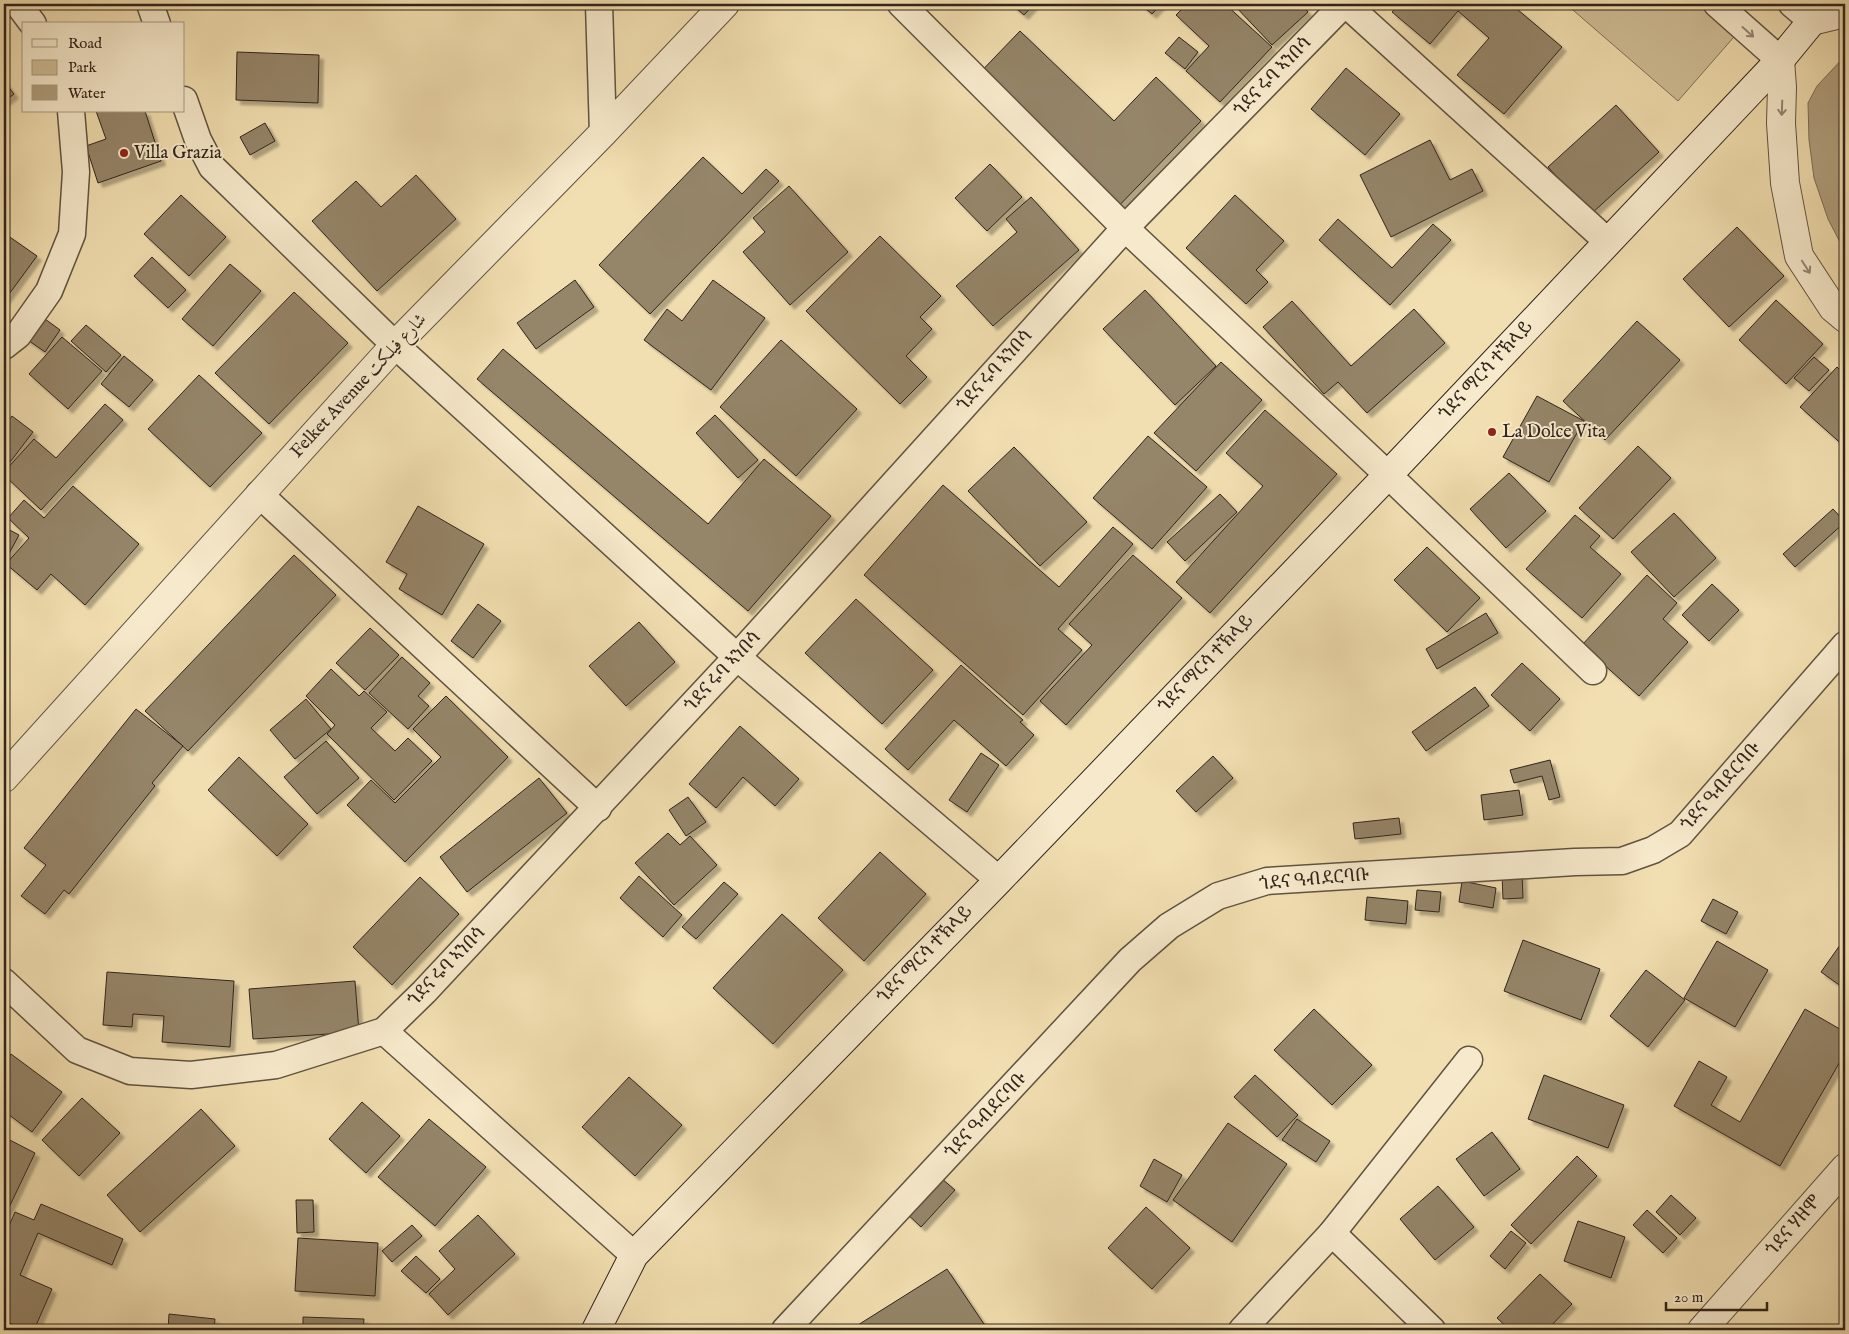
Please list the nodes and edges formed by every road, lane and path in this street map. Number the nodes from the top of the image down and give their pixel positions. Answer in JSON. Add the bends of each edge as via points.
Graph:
{"nodes":[{"id":1,"x":18,"y":4,"type":"edge"},
{"id":2,"x":150,"y":4,"type":"edge"},
{"id":3,"x":599,"y":4,"type":"edge"},
{"id":4,"x":725,"y":4,"type":"edge"},
{"id":5,"x":901,"y":4,"type":"edge"},
{"id":6,"x":1345,"y":4,"type":"edge"},
{"id":7,"x":1717,"y":4,"type":"edge"},
{"id":8,"x":1811,"y":9,"type":"edge"},
{"id":9,"x":1845,"y":13,"type":"edge"},
{"id":10,"x":32,"y":22,"type":"edge"},
{"id":11,"x":156,"y":22,"type":"edge"},
{"id":12,"x":1780,"y":60,"type":"junction"},
{"id":13,"x":185,"y":103,"type":"edge"},
{"id":14,"x":70,"y":112,"type":"edge"},
{"id":15,"x":603,"y":133,"type":"junction"},
{"id":16,"x":1125,"y":228,"type":"junction"},
{"id":17,"x":1607,"y":241,"type":"junction"},
{"id":18,"x":1845,"y":318,"type":"edge"},
{"id":19,"x":395,"y":345,"type":"junction"},
{"id":20,"x":4,"y":346,"type":"edge"},
{"id":21,"x":1388,"y":475,"type":"junction"},
{"id":22,"x":259,"y":494,"type":"junction"},
{"id":23,"x":1845,"y":645,"type":"edge"},
{"id":24,"x":737,"y":657,"type":"junction"},
{"id":25,"x":1593,"y":671,"type":"dead end"},
{"id":26,"x":4,"y":778,"type":"edge"},
{"id":27,"x":598,"y":808,"type":"junction"},
{"id":28,"x":999,"y":880,"type":"junction"},
{"id":29,"x":4,"y":982,"type":"edge"},
{"id":30,"x":384,"y":1031,"type":"junction"},
{"id":31,"x":1469,"y":1060,"type":"dead end"},
{"id":32,"x":1845,"y":1168,"type":"edge"},
{"id":33,"x":1332,"y":1233,"type":"junction"},
{"id":34,"x":634,"y":1255,"type":"junction"},
{"id":35,"x":596,"y":1330,"type":"edge"},
{"id":36,"x":785,"y":1330,"type":"edge"},
{"id":37,"x":1242,"y":1330,"type":"edge"},
{"id":38,"x":1432,"y":1330,"type":"edge"},
{"id":39,"x":1702,"y":1330,"type":"edge"}],
"edges":[{"from":1,"to":10,"type":"street"},
{"from":2,"to":11,"type":"street"},
{"from":3,"to":15,"type":"street"},
{"from":4,"to":15,"type":"main road","name":"Felket Avenue شارع فيلكت"},
{"from":5,"to":16,"type":"street"},
{"from":6,"to":16,"type":"street","name":"ጎደና ሩባ ኣንበሳ"},
{"from":6,"to":17,"type":"street"},
{"from":7,"to":12,"type":"street","one_way":true},
{"from":8,"to":9,"type":"main road"},
{"from":8,"to":12,"type":"main road","name":"ጎደና ማርሳ ተኽላይ"},
{"from":12,"to":17,"type":"main road","name":"ጎደና ማርሳ ተኽላይ"},
{"from":12,"to":18,"type":"main road","one_way":true,"via":[[1785,183],[1799,256],[1833,308]]},
{"from":13,"to":19,"type":"street","via":[[212,167]]},
{"from":14,"to":20,"type":"street","via":[[76,172],[72,234],[48,291],[18,335]]},
{"from":15,"to":19,"type":"main road","name":"Felket Avenue شارع فيلكت"},
{"from":16,"to":21,"type":"street"},
{"from":16,"to":24,"type":"street","name":"ጎደና ሩባ ኣንበሳ"},
{"from":17,"to":21,"type":"main road","name":"ጎደና ማርሳ ተኽላይ"},
{"from":19,"to":22,"type":"main road","name":"Felket Avenue شارع فيلكت"},
{"from":19,"to":24,"type":"street"},
{"from":21,"to":25,"type":"street"},
{"from":21,"to":28,"type":"main road","name":"ጎደና ማርሳ ተኽላይ"},
{"from":22,"to":26,"type":"main road","name":"Felket Avenue شارع فيلكت"},
{"from":22,"to":27,"type":"street"},
{"from":23,"to":36,"type":"street","name":"ጎደና ዓብደርባቡ","via":[[1680,834],[1653,850],[1622,860],[1267,881],[1218,896],[1169,926],[1130,960]]},
{"from":24,"to":27,"type":"street","name":"ጎደና ሩባ ኣንበሳ"},
{"from":24,"to":28,"type":"street"},
{"from":27,"to":30,"type":"street","name":"ጎደና ሩባ ኣንበሳ"},
{"from":28,"to":34,"type":"main road","name":"ጎደና ማርሳ ተኽላይ"},
{"from":29,"to":30,"type":"street","name":"ጎደና ሩባ ኣንበሳ","via":[[77,1050],[130,1071],[191,1075],[276,1065]]},
{"from":30,"to":34,"type":"street"},
{"from":31,"to":33,"type":"street"},
{"from":32,"to":39,"type":"main road","name":"ጎደና ሃዘሞ"},
{"from":33,"to":37,"type":"street"},
{"from":33,"to":38,"type":"street"},
{"from":34,"to":35,"type":"main road","name":"ጎደና ማርሳ ተኽላይ"}]}
